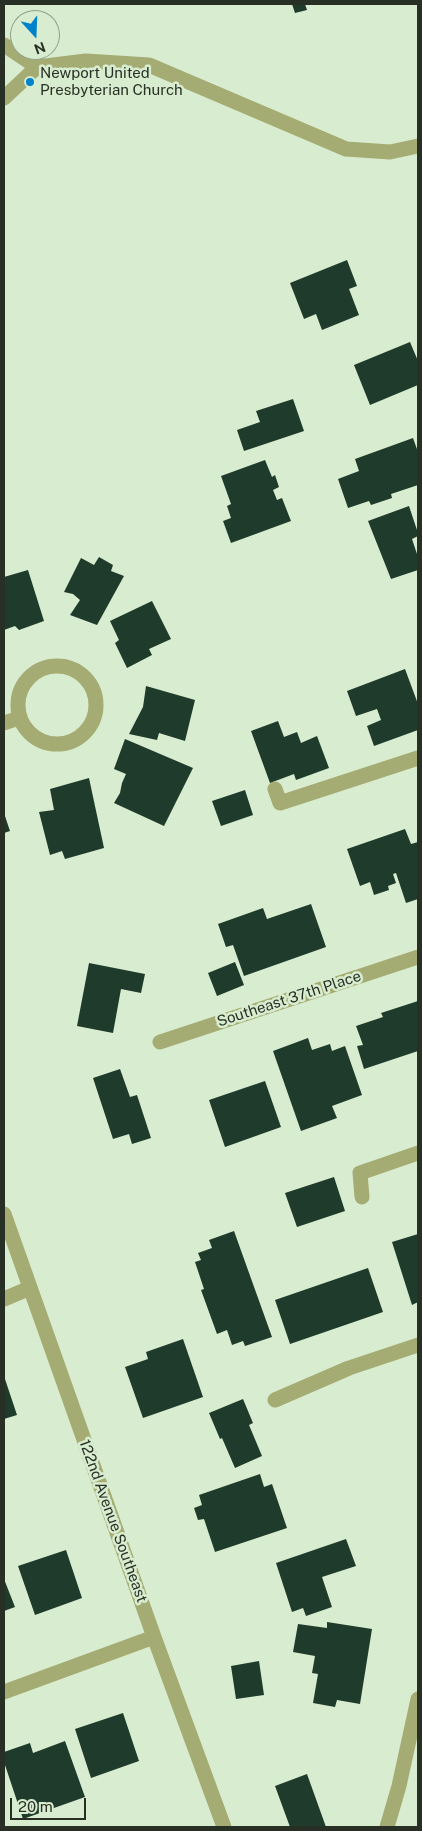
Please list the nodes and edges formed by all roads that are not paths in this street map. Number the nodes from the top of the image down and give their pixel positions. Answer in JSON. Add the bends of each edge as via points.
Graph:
{"nodes":[{"id":1,"x":4,"y":45,"type":"edge"},
{"id":2,"x":37,"y":67,"type":"junction"},
{"id":3,"x":4,"y":98,"type":"edge"},
{"id":4,"x":418,"y":146,"type":"edge"},
{"id":5,"x":19,"y":718,"type":"junction"},
{"id":6,"x":4,"y":723,"type":"edge"},
{"id":7,"x":418,"y":758,"type":"edge"},
{"id":8,"x":275,"y":789,"type":"dead end"},
{"id":9,"x":418,"y":957,"type":"edge"},
{"id":10,"x":160,"y":1042,"type":"dead end"},
{"id":11,"x":418,"y":1152,"type":"edge"},
{"id":12,"x":362,"y":1197,"type":"dead end"},
{"id":13,"x":4,"y":1214,"type":"edge"},
{"id":14,"x":30,"y":1288,"type":"junction"},
{"id":15,"x":4,"y":1299,"type":"edge"},
{"id":16,"x":418,"y":1345,"type":"edge"},
{"id":17,"x":275,"y":1400,"type":"dead end"},
{"id":18,"x":154,"y":1637,"type":"junction"},
{"id":19,"x":4,"y":1692,"type":"edge"},
{"id":20,"x":418,"y":1699,"type":"edge"},
{"id":21,"x":224,"y":1827,"type":"edge"},
{"id":22,"x":387,"y":1827,"type":"edge"}],
"edges":[{"from":1,"to":2,"type":"street"},
{"from":2,"to":3,"type":"street"},
{"from":2,"to":4,"type":"street","via":[[86,61],[149,65],[346,149],[390,152]]},
{"from":5,"to":5,"type":"street","via":[[25,728],[44,743],[69,743],[80,737],[94,717],[94,693],[88,682],[69,668],[44,668],[34,674],[19,693]]},
{"from":5,"to":6,"type":"street"},
{"from":7,"to":8,"type":"street","via":[[280,803]]},
{"from":9,"to":10,"type":"street","name":"Southeast 37th Place"},
{"from":11,"to":12,"type":"street","via":[[360,1173]]},
{"from":13,"to":14,"type":"street","name":"122nd Avenue Southeast"},
{"from":14,"to":15,"type":"street"},
{"from":14,"to":18,"type":"street","name":"122nd Avenue Southeast"},
{"from":16,"to":17,"type":"street","via":[[349,1368]]},
{"from":18,"to":19,"type":"street"},
{"from":18,"to":21,"type":"street","name":"122nd Avenue Southeast"},
{"from":20,"to":22,"type":"street"}]}
